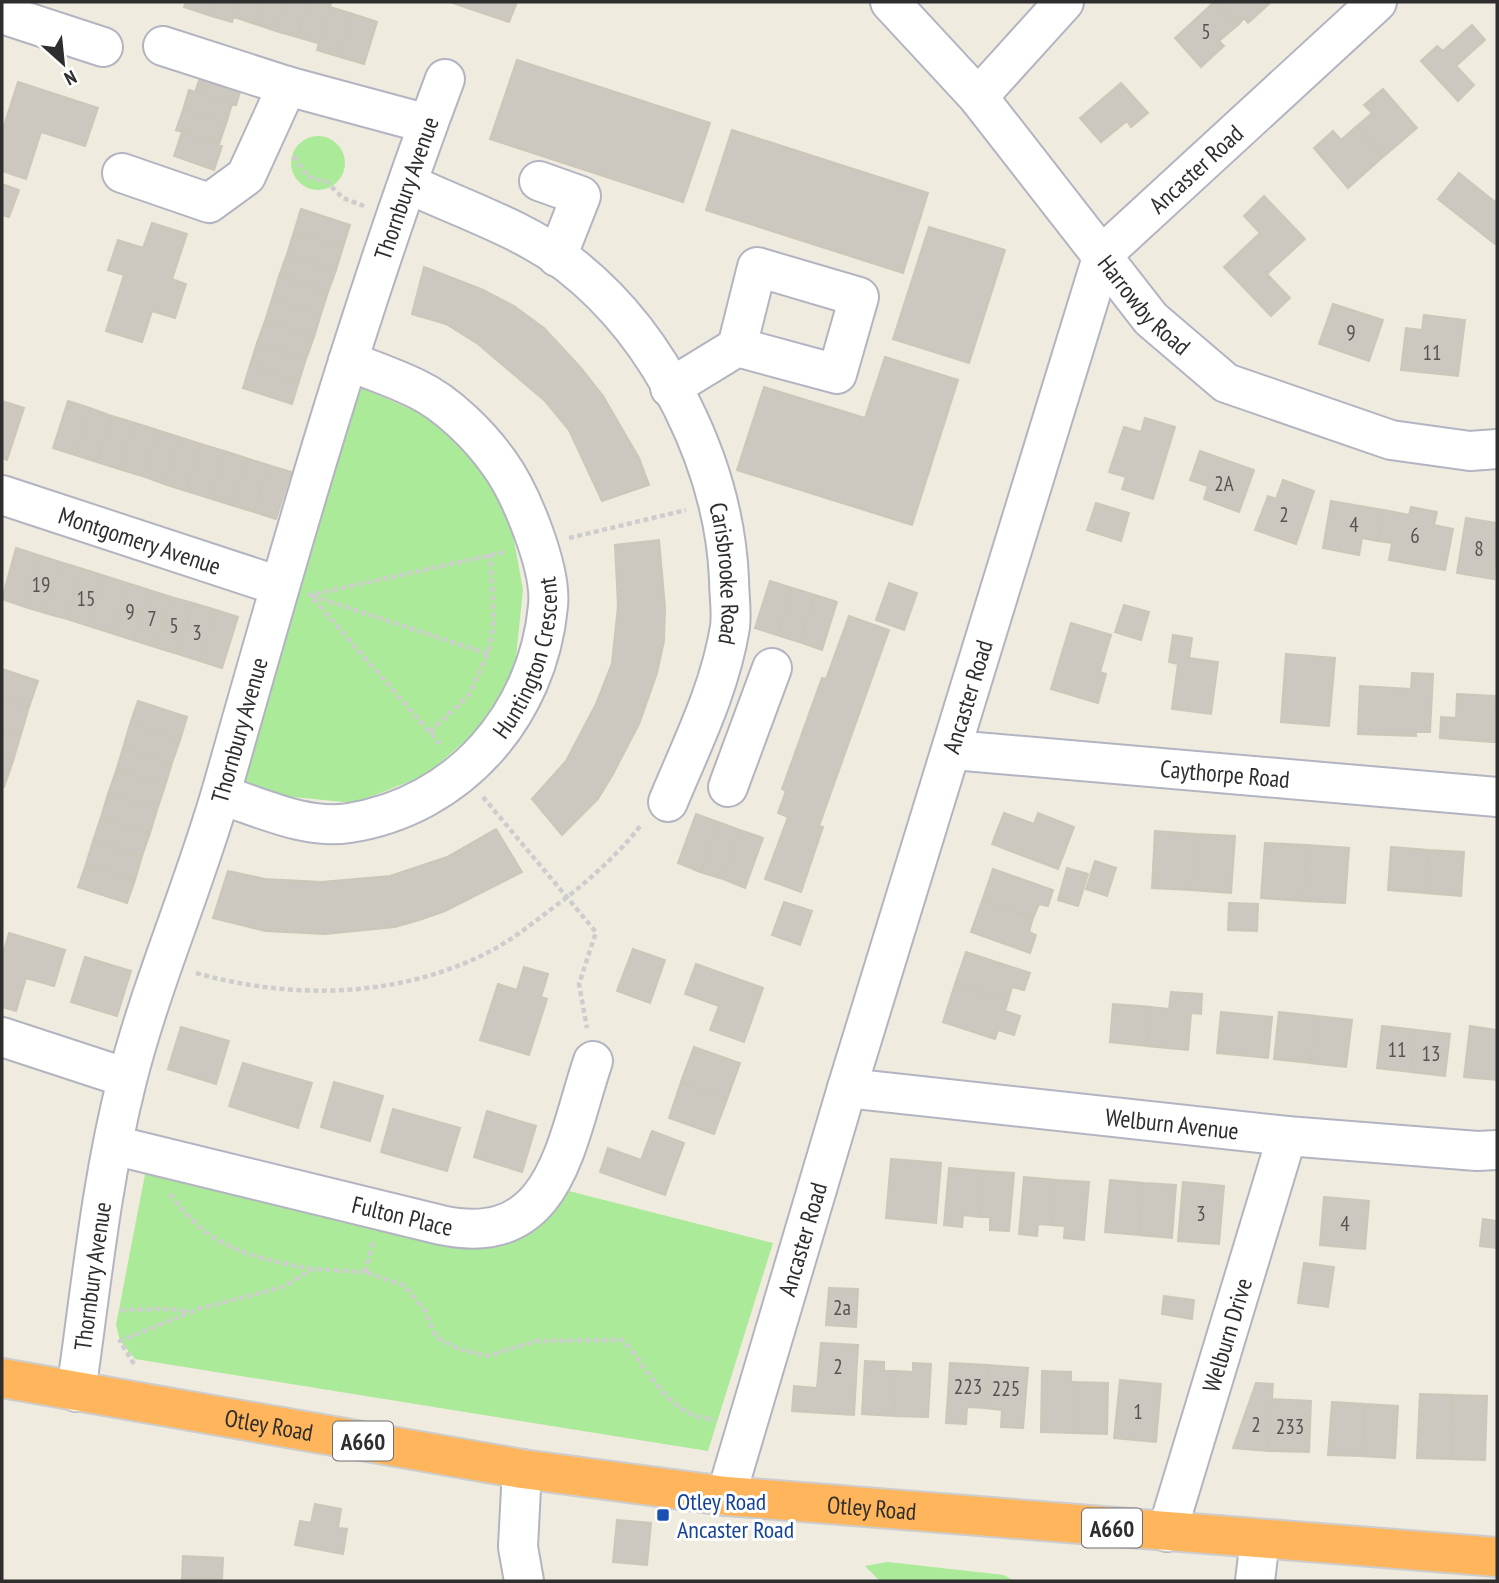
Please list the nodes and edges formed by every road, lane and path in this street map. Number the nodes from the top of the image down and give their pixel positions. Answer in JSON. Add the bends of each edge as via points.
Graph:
{"nodes":[{"id":1,"x":890,"y":2,"type":"edge"},
{"id":2,"x":1065,"y":2,"type":"edge"},
{"id":3,"x":1377,"y":2,"type":"edge"},
{"id":4,"x":2,"y":15,"type":"edge"},
{"id":5,"x":163,"y":46,"type":"dead end"},
{"id":6,"x":103,"y":47,"type":"dead end"},
{"id":7,"x":445,"y":79,"type":"dead end"},
{"id":8,"x":287,"y":86,"type":"junction"},
{"id":9,"x":978,"y":97,"type":"junction"},
{"id":10,"x":428,"y":124,"type":"junction"},
{"id":11,"x":258,"y":147,"type":"junction"},
{"id":12,"x":122,"y":173,"type":"dead end"},
{"id":13,"x":539,"y":181,"type":"dead end"},
{"id":14,"x":404,"y":200,"type":"junction"},
{"id":15,"x":1103,"y":254,"type":"junction"},
{"id":16,"x":557,"y":257,"type":"junction"},
{"id":17,"x":737,"y":347,"type":"dead end"},
{"id":18,"x":348,"y":361,"type":"junction"},
{"id":19,"x":670,"y":388,"type":"junction"},
{"id":20,"x":1497,"y":449,"type":"edge"},
{"id":21,"x":2,"y":495,"type":"edge"},
{"id":22,"x":490,"y":555,"type":"dead end"},
{"id":23,"x":279,"y":586,"type":"junction"},
{"id":24,"x":488,"y":654,"type":"junction"},
{"id":25,"x":772,"y":668,"type":"dead end"},
{"id":26,"x":703,"y":718,"type":"junction"},
{"id":27,"x":749,"y":730,"type":"junction"},
{"id":28,"x":430,"y":732,"type":"dead end"},
{"id":29,"x":953,"y":750,"type":"junction"},
{"id":30,"x":728,"y":787,"type":"dead end"},
{"id":31,"x":220,"y":795,"type":"junction"},
{"id":32,"x":1497,"y":797,"type":"edge"},
{"id":33,"x":668,"y":802,"type":"joint"},
{"id":34,"x":165,"y":965,"type":"junction"},
{"id":35,"x":2,"y":1037,"type":"edge"},
{"id":36,"x":593,"y":1061,"type":"dead end"},
{"id":37,"x":127,"y":1078,"type":"junction"},
{"id":38,"x":848,"y":1087,"type":"junction"},
{"id":39,"x":1287,"y":1136,"type":"junction"},
{"id":40,"x":113,"y":1145,"type":"junction"},
{"id":41,"x":1497,"y":1150,"type":"edge"},
{"id":42,"x":158,"y":1156,"type":"junction"},
{"id":43,"x":313,"y":1269,"type":"junction"},
{"id":44,"x":89,"y":1306,"type":"junction"},
{"id":45,"x":191,"y":1312,"type":"junction"},
{"id":46,"x":140,"y":1371,"type":"dead end"},
{"id":47,"x":2,"y":1378,"type":"edge"},
{"id":48,"x":76,"y":1392,"type":"junction"},
{"id":49,"x":746,"y":1428,"type":"junction"},
{"id":50,"x":522,"y":1469,"type":"junction"},
{"id":51,"x":726,"y":1496,"type":"junction"},
{"id":52,"x":1167,"y":1532,"type":"junction"},
{"id":53,"x":1260,"y":1539,"type":"junction"},
{"id":54,"x":1497,"y":1557,"type":"edge"},
{"id":55,"x":524,"y":1581,"type":"edge"},
{"id":56,"x":1255,"y":1581,"type":"edge"}],
"edges":[{"from":1,"to":9,"type":"street","name":"Harrowby Road"},
{"from":2,"to":9,"type":"street"},
{"from":3,"to":15,"type":"street","name":"Ancaster Road"},
{"from":4,"to":6,"type":"street"},
{"from":5,"to":8,"type":"street"},
{"from":7,"to":10,"type":"street","name":"Thornbury Avenue"},
{"from":8,"to":10,"type":"street"},
{"from":8,"to":11,"type":"street"},
{"from":9,"to":15,"type":"street","name":"Harrowby Road"},
{"from":10,"to":14,"type":"street","name":"Thornbury Avenue"},
{"from":11,"to":12,"type":"street","via":[[246,176],[209,203]]},
{"from":11,"to":14,"type":"path","via":[[295,156],[302,173],[313,180],[326,180],[352,203]]},
{"from":13,"to":16,"type":"street","via":[[581,196]]},
{"from":14,"to":16,"type":"street","name":"Carisbrooke Road","via":[[537,244]]},
{"from":14,"to":18,"type":"street","name":"Thornbury Avenue"},
{"from":15,"to":20,"type":"street","name":"Harrowby Road","via":[[1151,319],[1227,383],[1391,440],[1470,451]]},
{"from":15,"to":29,"type":"street","name":"Ancaster Road"},
{"from":16,"to":19,"type":"street","name":"Carisbrooke Road","via":[[607,299],[643,343]]},
{"from":17,"to":19,"type":"street"},
{"from":18,"to":23,"type":"street","name":"Thornbury Avenue"},
{"from":18,"to":31,"type":"street","name":"Huntington Crescent","via":[[420,390],[459,420],[499,462],[527,510],[549,604],[535,673],[512,717],[480,759],[434,792],[396,809],[348,823],[305,821]]},
{"from":19,"to":26,"type":"street","name":"Carisbrooke Road","via":[[710,470],[727,548],[731,623],[720,677]]},
{"from":21,"to":23,"type":"street","name":"Montgomery Avenue"},
{"from":22,"to":24,"type":"path","via":[[494,621]]},
{"from":23,"to":24,"type":"path"},
{"from":23,"to":31,"type":"street","name":"Thornbury Avenue"},
{"from":24,"to":28,"type":"path","via":[[468,696]]},
{"from":25,"to":27,"type":"street"},
{"from":26,"to":27,"type":"street"},
{"from":26,"to":33,"type":"street","name":"Carisbrooke Road"},
{"from":27,"to":30,"type":"street"},
{"from":29,"to":32,"type":"street","name":"Caythorpe Road"},
{"from":29,"to":38,"type":"street","name":"Ancaster Road"},
{"from":31,"to":34,"type":"street","name":"Thornbury Avenue"},
{"from":33,"to":34,"type":"path","via":[[652,811],[594,878],[526,930],[487,953],[430,977],[379,986],[274,990]]},
{"from":34,"to":37,"type":"street","name":"Thornbury Avenue"},
{"from":35,"to":37,"type":"street"},
{"from":36,"to":42,"type":"street","name":"Fulton Place","via":[[556,1173],[545,1193],[512,1223],[486,1230],[441,1225]]},
{"from":37,"to":40,"type":"street","name":"Thornbury Avenue"},
{"from":38,"to":39,"type":"street","name":"Welburn Avenue"},
{"from":38,"to":49,"type":"street","name":"Ancaster Road"},
{"from":39,"to":41,"type":"street","name":"Welburn Avenue"},
{"from":39,"to":52,"type":"street","name":"Welburn Drive"},
{"from":40,"to":42,"type":"street","name":"Fulton Place"},
{"from":40,"to":44,"type":"street","name":"Thornbury Avenue"},
{"from":42,"to":43,"type":"path","via":[[156,1175],[200,1230],[256,1258]]},
{"from":43,"to":45,"type":"path","via":[[283,1287]]},
{"from":43,"to":49,"type":"path","via":[[365,1272],[405,1286],[424,1309],[436,1337],[487,1356],[536,1341],[622,1340],[640,1358],[653,1381],[689,1414]]},
{"from":44,"to":45,"type":"path"},
{"from":44,"to":48,"type":"street","name":"Thornbury Avenue"},
{"from":45,"to":46,"type":"path","via":[[120,1341]]},
{"from":47,"to":48,"type":"highway","name":"Otley Road","number":"A660"},
{"from":48,"to":50,"type":"highway","name":"Otley Road","number":"A660"},
{"from":49,"to":51,"type":"street","name":"Ancaster Road"},
{"from":50,"to":51,"type":"highway","name":"Otley Road","number":"A660"},
{"from":50,"to":55,"type":"street","via":[[518,1547]]},
{"from":51,"to":52,"type":"highway","name":"Otley Road","number":"A660"},
{"from":52,"to":53,"type":"highway","name":"Otley Road","number":"A660"},
{"from":53,"to":54,"type":"highway","name":"Otley Road","number":"A660"},
{"from":53,"to":56,"type":"street"}]}
